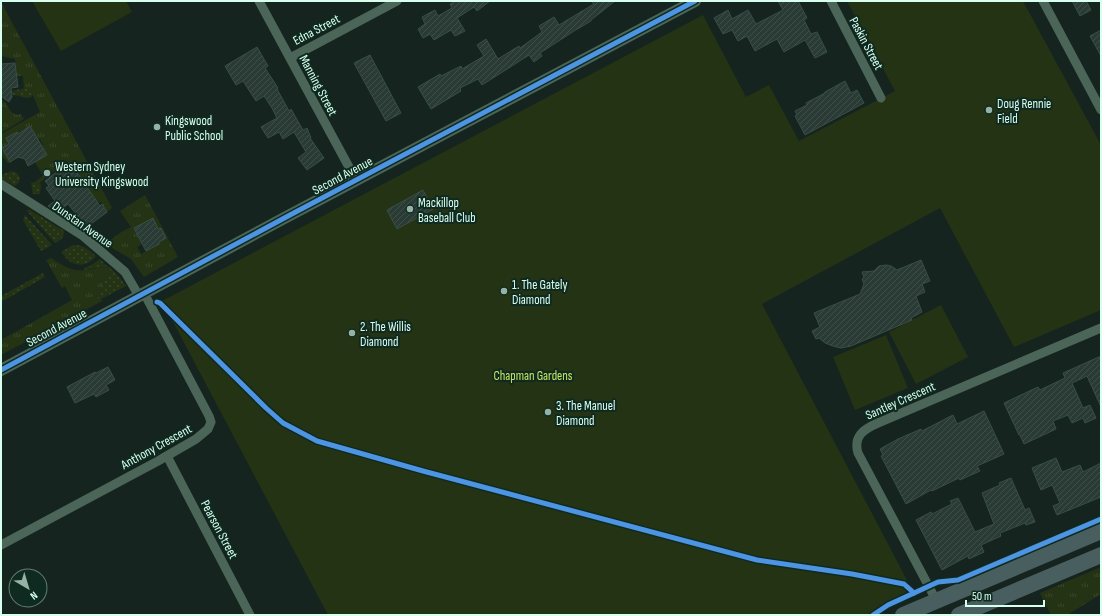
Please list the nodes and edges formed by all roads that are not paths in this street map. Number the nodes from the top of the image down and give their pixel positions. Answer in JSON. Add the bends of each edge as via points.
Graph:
{"nodes":[{"id":1,"x":259,"y":1,"type":"edge"},
{"id":2,"x":397,"y":1,"type":"edge"},
{"id":3,"x":695,"y":1,"type":"edge"},
{"id":4,"x":831,"y":1,"type":"edge"},
{"id":5,"x":1043,"y":1,"type":"edge"},
{"id":6,"x":290,"y":58,"type":"junction"},
{"id":7,"x":881,"y":98,"type":"dead end"},
{"id":8,"x":1101,"y":110,"type":"edge"},
{"id":9,"x":356,"y":180,"type":"junction"},
{"id":10,"x":1,"y":184,"type":"edge"},
{"id":11,"x":142,"y":294,"type":"junction"},
{"id":12,"x":1101,"y":328,"type":"edge"},
{"id":13,"x":1,"y":370,"type":"edge"},
{"id":14,"x":167,"y":456,"type":"junction"},
{"id":15,"x":1101,"y":531,"type":"edge"},
{"id":16,"x":1,"y":545,"type":"edge"},
{"id":17,"x":1101,"y":555,"type":"edge"},
{"id":18,"x":936,"y":600,"type":"junction"},
{"id":19,"x":250,"y":615,"type":"edge"},
{"id":20,"x":903,"y":615,"type":"edge"},
{"id":21,"x":959,"y":615,"type":"edge"}],
"edges":[{"from":1,"to":6,"type":"street","name":"Manning Street"},
{"from":2,"to":6,"type":"street","name":"Edna Street"},
{"from":3,"to":9,"type":"street","name":"Second Avenue"},
{"from":4,"to":7,"type":"street","name":"Paskin Street"},
{"from":5,"to":8,"type":"street"},
{"from":6,"to":9,"type":"street","name":"Manning Street"},
{"from":9,"to":11,"type":"street","name":"Second Avenue"},
{"from":10,"to":11,"type":"street","name":"Dunstan Avenue","via":[[83,236],[125,272]]},
{"from":11,"to":13,"type":"street","name":"Second Avenue"},
{"from":11,"to":14,"type":"street","name":"Anthony Crescent","via":[[210,419],[210,426],[206,432]]},
{"from":12,"to":18,"type":"street","name":"Santley Crescent","via":[[862,432],[858,453]]},
{"from":14,"to":16,"type":"street","name":"Anthony Crescent"},
{"from":14,"to":19,"type":"street","name":"Pearson Street"},
{"from":15,"to":18,"type":"highway"},
{"from":17,"to":21,"type":"highway"},
{"from":18,"to":20,"type":"highway"}]}
